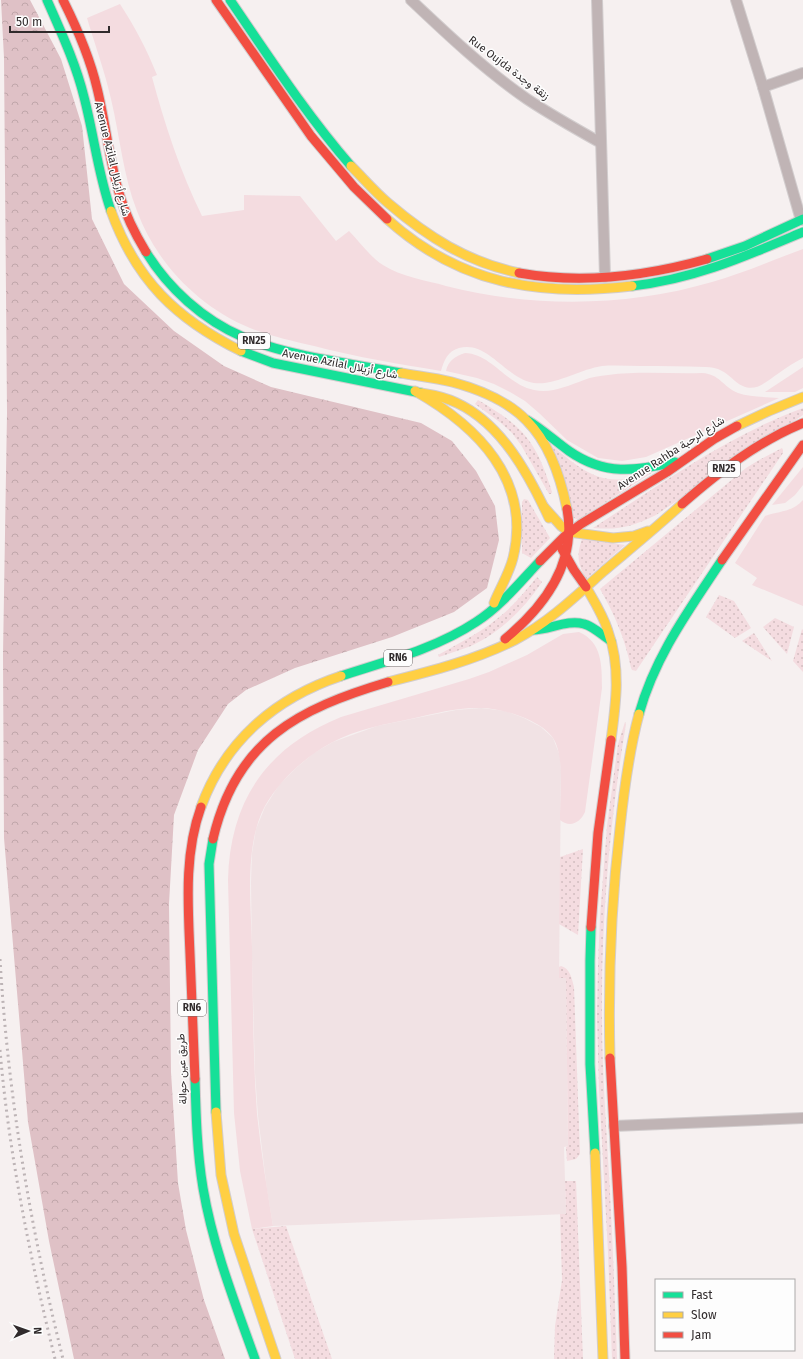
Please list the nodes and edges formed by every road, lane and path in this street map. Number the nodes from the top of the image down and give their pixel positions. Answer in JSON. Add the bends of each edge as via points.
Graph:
{"nodes":[{"id":1,"x":47,"y":0,"type":"edge"},
{"id":2,"x":63,"y":0,"type":"edge"},
{"id":3,"x":216,"y":0,"type":"edge"},
{"id":4,"x":230,"y":0,"type":"edge"},
{"id":5,"x":411,"y":0,"type":"edge"},
{"id":6,"x":596,"y":0,"type":"edge"},
{"id":7,"x":736,"y":0,"type":"edge"},
{"id":8,"x":803,"y":73,"type":"edge"},
{"id":9,"x":763,"y":87,"type":"junction"},
{"id":10,"x":601,"y":142,"type":"junction"},
{"id":11,"x":802,"y":219,"type":"edge"},
{"id":12,"x":803,"y":232,"type":"edge"},
{"id":13,"x":605,"y":277,"type":"junction"},
{"id":14,"x":415,"y":391,"type":"junction"},
{"id":15,"x":803,"y":397,"type":"edge"},
{"id":16,"x":527,"y":420,"type":"junction"},
{"id":17,"x":803,"y":423,"type":"edge"},
{"id":18,"x":803,"y":445,"type":"edge"},
{"id":19,"x":686,"y":460,"type":"junction"},
{"id":20,"x":544,"y":507,"type":"junction"},
{"id":21,"x":653,"y":529,"type":"junction"},
{"id":22,"x":569,"y":532,"type":"junction"},
{"id":23,"x":559,"y":542,"type":"junction"},
{"id":24,"x":566,"y":556,"type":"junction"},
{"id":25,"x":586,"y":587,"type":"junction"},
{"id":26,"x":490,"y":612,"type":"junction"},
{"id":27,"x":530,"y":630,"type":"junction"},
{"id":28,"x":611,"y":641,"type":"junction"},
{"id":29,"x":477,"y":657,"type":"junction"},
{"id":30,"x":803,"y":1118,"type":"edge"},
{"id":31,"x":614,"y":1126,"type":"junction"},
{"id":32,"x":255,"y":1359,"type":"edge"},
{"id":33,"x":276,"y":1359,"type":"edge"},
{"id":34,"x":603,"y":1359,"type":"edge"},
{"id":35,"x":625,"y":1359,"type":"edge"}],
"edges":[{"from":1,"to":14,"type":"main road","name":"Avenue Azilal شارع أزيلال","number":"RN25","via":[[78,76],[115,223],[135,262],[162,297],[177,312],[207,334],[252,357]]},
{"from":2,"to":16,"type":"main road","name":"Avenue Azilal شارع أزيلال","number":"RN25","via":[[91,68],[115,178],[127,217],[154,264],[186,299],[218,323],[254,342],[294,353],[452,382],[500,401]]},
{"from":3,"to":12,"type":"main road","via":[[311,136],[362,196],[402,232],[464,269],[487,278],[536,289],[563,291],[616,288],[666,281],[708,270],[749,256]]},
{"from":4,"to":13,"type":"main road","via":[[304,107],[339,152],[392,208],[412,224],[471,258],[515,273],[558,278]]},
{"from":5,"to":10,"type":"street","name":"Rue Oujda زنقة وجدة","via":[[459,46],[527,99]]},
{"from":6,"to":10,"type":"street"},
{"from":7,"to":9,"type":"street"},
{"from":8,"to":9,"type":"street"},
{"from":9,"to":11,"type":"street"},
{"from":10,"to":13,"type":"street"},
{"from":11,"to":13,"type":"main road","via":[[745,246],[706,259],[666,269]]},
{"from":14,"to":20,"type":"main road","name":"Avenue Azilal شارع أزيلال","number":"RN25","via":[[442,396],[481,417],[515,458]]},
{"from":14,"to":26,"type":"main road","via":[[451,413],[482,441],[504,473],[515,510],[514,549],[510,568]]},
{"from":15,"to":19,"type":"main road","name":"Avenue Rahba شارع الرحبة","number":"RN25","via":[[736,427],[706,444]]},
{"from":16,"to":19,"type":"main road","number":"RN25","via":[[581,459],[609,469],[639,469]]},
{"from":16,"to":22,"type":"main road","name":"Avenue Azilal شارع أزيلال","number":"RN25","via":[[554,465],[564,499]]},
{"from":17,"to":21,"type":"main road","number":"RN25","via":[[738,458]]},
{"from":18,"to":31,"type":"main road","via":[[667,643],[637,719],[618,838],[611,921],[609,989]]},
{"from":19,"to":22,"type":"main road","name":"Avenue Rahba شارع الرحبة","number":"RN25"},
{"from":20,"to":22,"type":"main road","number":"RN25"},
{"from":20,"to":23,"type":"main road","name":"Avenue Azilal شارع أزيلال","number":"RN25"},
{"from":21,"to":22,"type":"main road","number":"RN25","via":[[634,536],[613,538]]},
{"from":21,"to":25,"type":"main road","number":"RN25"},
{"from":22,"to":23,"type":"main road","name":"Avenue Rahba شارع الرحبة","number":"RN25"},
{"from":22,"to":24,"type":"main road","name":"Avenue Azilal شارع أزيلال"},
{"from":23,"to":24,"type":"main road","name":"Avenue Azilal شارع أزيلال","number":"RN25"},
{"from":23,"to":26,"type":"main road","number":"RN6"},
{"from":24,"to":25,"type":"main road","name":"Avenue Azilal شارع أزيلال","number":"RN25"},
{"from":24,"to":29,"type":"main road","name":"Avenue Azilal شارع أزيلال","via":[[552,585],[532,614],[506,638]]},
{"from":25,"to":27,"type":"main road","number":"RN6"},
{"from":25,"to":28,"type":"main road","name":"Avenue Azilal شارع أزيلال","via":[[604,620]]},
{"from":26,"to":32,"type":"main road","name":"طريق عين حوالة","number":"RN6","via":[[456,634],[425,648],[348,672],[300,692],[280,704],[256,722],[232,749],[222,763],[199,812],[189,865],[193,1047],[200,1170],[214,1236]]},
{"from":27,"to":28,"type":"main road","via":[[546,630],[572,622],[581,623]]},
{"from":27,"to":29,"type":"main road","number":"RN6"},
{"from":28,"to":34,"type":"main road","name":"Avenue Azilal شارع أزيلال","via":[[615,654],[618,692],[598,833],[589,1010]]},
{"from":29,"to":33,"type":"main road","number":"RN6","via":[[328,702],[286,724],[268,738],[252,756],[227,796],[218,818],[209,864],[209,888],[216,1116],[222,1175],[234,1234]]},
{"from":30,"to":31,"type":"street"},
{"from":31,"to":35,"type":"main road"}]}
